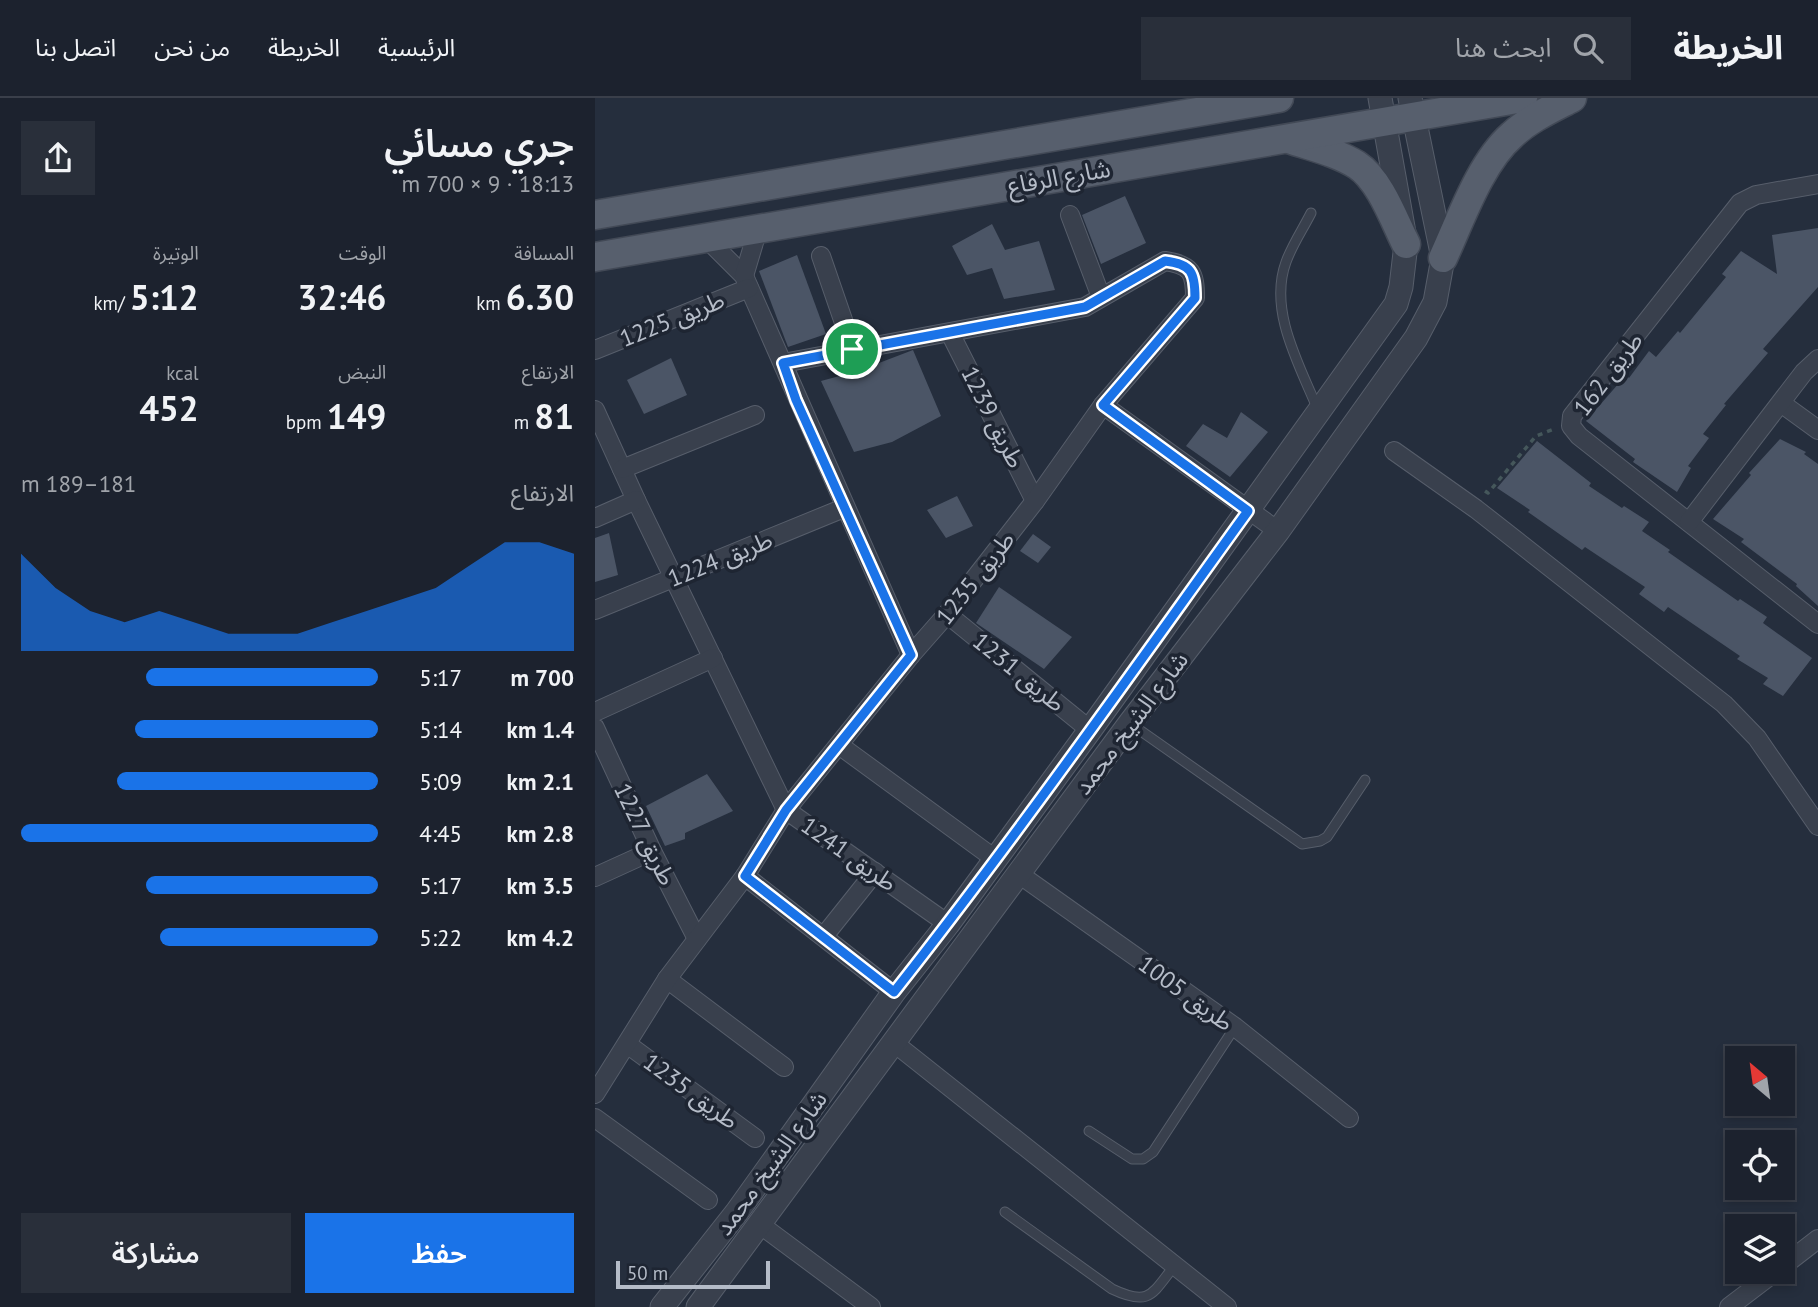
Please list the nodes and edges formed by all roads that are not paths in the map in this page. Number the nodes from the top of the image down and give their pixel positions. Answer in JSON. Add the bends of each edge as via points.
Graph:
{"nodes":[{"id":1,"x":1279,"y":98,"type":"edge"},
{"id":2,"x":1524,"y":98,"type":"edge"},
{"id":3,"x":1572,"y":98,"type":"edge"},
{"id":4,"x":1412,"y":108,"type":"edge"},
{"id":5,"x":1383,"y":110,"type":"edge"},
{"id":6,"x":1283,"y":138,"type":"junction"},
{"id":7,"x":1818,"y":184,"type":"edge"},
{"id":8,"x":1311,"y":213,"type":"dead end"},
{"id":9,"x":595,"y":215,"type":"edge"},
{"id":10,"x":1070,"y":215,"type":"dead end"},
{"id":11,"x":758,"y":229,"type":"junction"},
{"id":12,"x":706,"y":238,"type":"junction"},
{"id":13,"x":1406,"y":244,"type":"junction"},
{"id":14,"x":821,"y":256,"type":"dead end"},
{"id":15,"x":595,"y":257,"type":"edge"},
{"id":16,"x":1443,"y":258,"type":"junction"},
{"id":17,"x":746,"y":282,"type":"junction"},
{"id":18,"x":1101,"y":297,"type":"junction"},
{"id":19,"x":950,"y":333,"type":"junction"},
{"id":20,"x":852,"y":349,"type":"junction"},
{"id":21,"x":595,"y":350,"type":"edge"},
{"id":22,"x":1818,"y":359,"type":"edge"},
{"id":23,"x":783,"y":363,"type":"junction"},
{"id":24,"x":1781,"y":403,"type":"junction"},
{"id":25,"x":1103,"y":405,"type":"junction"},
{"id":26,"x":595,"y":410,"type":"edge"},
{"id":27,"x":1319,"y":411,"type":"junction"},
{"id":28,"x":755,"y":415,"type":"dead end"},
{"id":29,"x":1818,"y":429,"type":"edge"},
{"id":30,"x":600,"y":434,"type":"edge"},
{"id":31,"x":1394,"y":452,"type":"dead end"},
{"id":32,"x":622,"y":469,"type":"junction"},
{"id":33,"x":636,"y":500,"type":"junction"},
{"id":34,"x":1035,"y":501,"type":"junction"},
{"id":35,"x":844,"y":508,"type":"junction"},
{"id":36,"x":1248,"y":511,"type":"junction"},
{"id":37,"x":595,"y":518,"type":"edge"},
{"id":38,"x":1689,"y":522,"type":"junction"},
{"id":39,"x":1278,"y":531,"type":"junction"},
{"id":40,"x":675,"y":577,"type":"junction"},
{"id":41,"x":595,"y":610,"type":"edge"},
{"id":42,"x":947,"y":614,"type":"junction"},
{"id":43,"x":1818,"y":624,"type":"edge"},
{"id":44,"x":911,"y":655,"type":"junction"},
{"id":45,"x":713,"y":657,"type":"junction"},
{"id":46,"x":595,"y":712,"type":"edge"},
{"id":47,"x":1130,"y":723,"type":"junction"},
{"id":48,"x":1090,"y":730,"type":"junction"},
{"id":49,"x":597,"y":737,"type":"edge"},
{"id":50,"x":839,"y":745,"type":"junction"},
{"id":51,"x":1364,"y":780,"type":"dead end"},
{"id":52,"x":786,"y":810,"type":"junction"},
{"id":53,"x":1818,"y":826,"type":"edge"},
{"id":54,"x":652,"y":851,"type":"junction"},
{"id":55,"x":995,"y":859,"type":"junction"},
{"id":56,"x":875,"y":872,"type":"junction"},
{"id":57,"x":1019,"y":874,"type":"junction"},
{"id":58,"x":745,"y":876,"type":"junction"},
{"id":59,"x":595,"y":877,"type":"edge"},
{"id":60,"x":948,"y":923,"type":"junction"},
{"id":61,"x":824,"y":936,"type":"junction"},
{"id":62,"x":697,"y":939,"type":"junction"},
{"id":63,"x":667,"y":979,"type":"junction"},
{"id":64,"x":894,"y":992,"type":"junction"},
{"id":65,"x":1235,"y":1027,"type":"junction"},
{"id":66,"x":893,"y":1042,"type":"junction"},
{"id":67,"x":627,"y":1044,"type":"junction"},
{"id":68,"x":784,"y":1067,"type":"dead end"},
{"id":69,"x":595,"y":1094,"type":"edge"},
{"id":70,"x":595,"y":1118,"type":"edge"},
{"id":71,"x":1349,"y":1118,"type":"dead end"},
{"id":72,"x":1089,"y":1131,"type":"dead end"},
{"id":73,"x":755,"y":1138,"type":"dead end"},
{"id":74,"x":708,"y":1200,"type":"dead end"},
{"id":75,"x":1005,"y":1212,"type":"dead end"},
{"id":76,"x":758,"y":1223,"type":"junction"},
{"id":77,"x":1818,"y":1239,"type":"edge"},
{"id":78,"x":1795,"y":1257,"type":"edge"},
{"id":79,"x":1175,"y":1265,"type":"junction"},
{"id":80,"x":1759,"y":1284,"type":"edge"},
{"id":81,"x":662,"y":1307,"type":"edge"},
{"id":82,"x":698,"y":1307,"type":"edge"},
{"id":83,"x":871,"y":1307,"type":"edge"},
{"id":84,"x":1227,"y":1307,"type":"edge"},
{"id":85,"x":1729,"y":1307,"type":"edge"}],
"edges":[{"from":1,"to":9,"type":"main road","name":"شارع الرفاع"},
{"from":2,"to":4,"type":"main road","name":"شارع الرفاع"},
{"from":3,"to":16,"type":"main road","via":[[1534,118],[1496,152]]},
{"from":4,"to":5,"type":"main road","name":"شارع الرفاع"},
{"from":4,"to":16,"type":"street","name":"شارع الشيخ محمد"},
{"from":5,"to":6,"type":"main road","name":"شارع الرفاع"},
{"from":5,"to":13,"type":"street","name":"شارع الشيخ محمد"},
{"from":6,"to":11,"type":"main road","name":"شارع الرفاع"},
{"from":6,"to":13,"type":"main road","via":[[1359,166],[1379,190]]},
{"from":7,"to":38,"type":"street","name":"طريق 162","via":[[1756,195],[1740,203],[1572,416],[1571,426],[1579,436]]},
{"from":8,"to":27,"type":"lane","via":[[1286,264],[1281,289],[1288,334]]},
{"from":10,"to":18,"type":"street"},
{"from":11,"to":12,"type":"main road","name":"شارع الرفاع"},
{"from":11,"to":17,"type":"street"},
{"from":12,"to":15,"type":"main road","name":"شارع الرفاع"},
{"from":12,"to":17,"type":"street"},
{"from":13,"to":27,"type":"street","name":"شارع الشيخ محمد","via":[[1396,304]]},
{"from":14,"to":20,"type":"street"},
{"from":16,"to":39,"type":"street","name":"شارع الشيخ محمد","via":[[1435,302],[1416,338]]},
{"from":17,"to":21,"type":"street","name":"طريق 1225"},
{"from":17,"to":23,"type":"street"},
{"from":18,"to":19,"type":"street","via":[[1085,307]]},
{"from":18,"to":25,"type":"street","name":"طريق 1235","via":[[1165,261],[1187,268],[1195,279],[1195,298]]},
{"from":19,"to":20,"type":"street"},
{"from":19,"to":34,"type":"street","name":"طريق 1239"},
{"from":20,"to":23,"type":"street"},
{"from":22,"to":24,"type":"street"},
{"from":23,"to":35,"type":"street"},
{"from":24,"to":29,"type":"street"},
{"from":24,"to":38,"type":"street"},
{"from":25,"to":34,"type":"street","name":"طريق 1235"},
{"from":25,"to":36,"type":"street"},
{"from":26,"to":30,"type":"street","name":"طريق 1241"},
{"from":27,"to":36,"type":"street","name":"شارع الشيخ محمد"},
{"from":28,"to":32,"type":"street"},
{"from":30,"to":32,"type":"street","name":"طريق 1241"},
{"from":31,"to":53,"type":"street","via":[[1476,509],[1724,704],[1757,738]]},
{"from":32,"to":33,"type":"street","name":"طريق 1241"},
{"from":33,"to":37,"type":"street"},
{"from":33,"to":40,"type":"street","name":"طريق 1241"},
{"from":34,"to":42,"type":"street","name":"طريق 1235"},
{"from":35,"to":40,"type":"street","name":"طريق 1224"},
{"from":35,"to":44,"type":"street"},
{"from":36,"to":39,"type":"street"},
{"from":36,"to":48,"type":"street","name":"شارع الشيخ محمد"},
{"from":38,"to":43,"type":"street","name":"طريق 162"},
{"from":39,"to":47,"type":"street","name":"شارع الشيخ محمد"},
{"from":40,"to":41,"type":"street","name":"طريق 1224"},
{"from":40,"to":45,"type":"street","name":"طريق 1241"},
{"from":42,"to":44,"type":"street","name":"طريق 1235"},
{"from":42,"to":48,"type":"street","name":"طريق 1231"},
{"from":44,"to":50,"type":"street","name":"طريق 1235"},
{"from":45,"to":46,"type":"street"},
{"from":45,"to":52,"type":"street","name":"طريق 1241"},
{"from":47,"to":51,"type":"lane","via":[[1302,844],[1327,837]]},
{"from":47,"to":57,"type":"street","name":"شارع الشيخ محمد"},
{"from":48,"to":55,"type":"street","name":"شارع الشيخ محمد"},
{"from":49,"to":54,"type":"street","name":"طريق 1227"},
{"from":50,"to":52,"type":"street","name":"طريق 1235"},
{"from":50,"to":55,"type":"street"},
{"from":52,"to":56,"type":"street","name":"طريق 1241"},
{"from":52,"to":58,"type":"street","name":"طريق 1235"},
{"from":54,"to":59,"type":"street"},
{"from":54,"to":62,"type":"street","name":"طريق 1227"},
{"from":55,"to":60,"type":"street","name":"شارع الشيخ محمد"},
{"from":56,"to":60,"type":"street","name":"طريق 1241"},
{"from":56,"to":61,"type":"street"},
{"from":57,"to":65,"type":"street","name":"طريق 1005"},
{"from":57,"to":66,"type":"street","name":"شارع الشيخ محمد"},
{"from":58,"to":61,"type":"street"},
{"from":58,"to":62,"type":"street","name":"طريق 1235"},
{"from":60,"to":64,"type":"street","name":"شارع الشيخ محمد"},
{"from":61,"to":64,"type":"street"},
{"from":62,"to":63,"type":"street","name":"طريق 1235"},
{"from":63,"to":67,"type":"street","name":"طريق 1235"},
{"from":63,"to":68,"type":"street"},
{"from":64,"to":81,"type":"street","name":"شارع الشيخ محمد","via":[[737,1212]]},
{"from":65,"to":71,"type":"street","name":"طريق 1005"},
{"from":65,"to":72,"type":"lane","via":[[1153,1152],[1132,1159]]},
{"from":66,"to":76,"type":"street","name":"شارع الشيخ محمد"},
{"from":66,"to":79,"type":"street"},
{"from":67,"to":69,"type":"street","name":"طريق 1235"},
{"from":67,"to":73,"type":"street","name":"طريق 1235"},
{"from":70,"to":74,"type":"street"},
{"from":75,"to":79,"type":"lane","via":[[1126,1296],[1150,1296]]},
{"from":76,"to":82,"type":"street","name":"شارع الشيخ محمد"},
{"from":76,"to":83,"type":"street"},
{"from":77,"to":78,"type":"street"},
{"from":79,"to":84,"type":"street"},
{"from":80,"to":85,"type":"street"}]}
